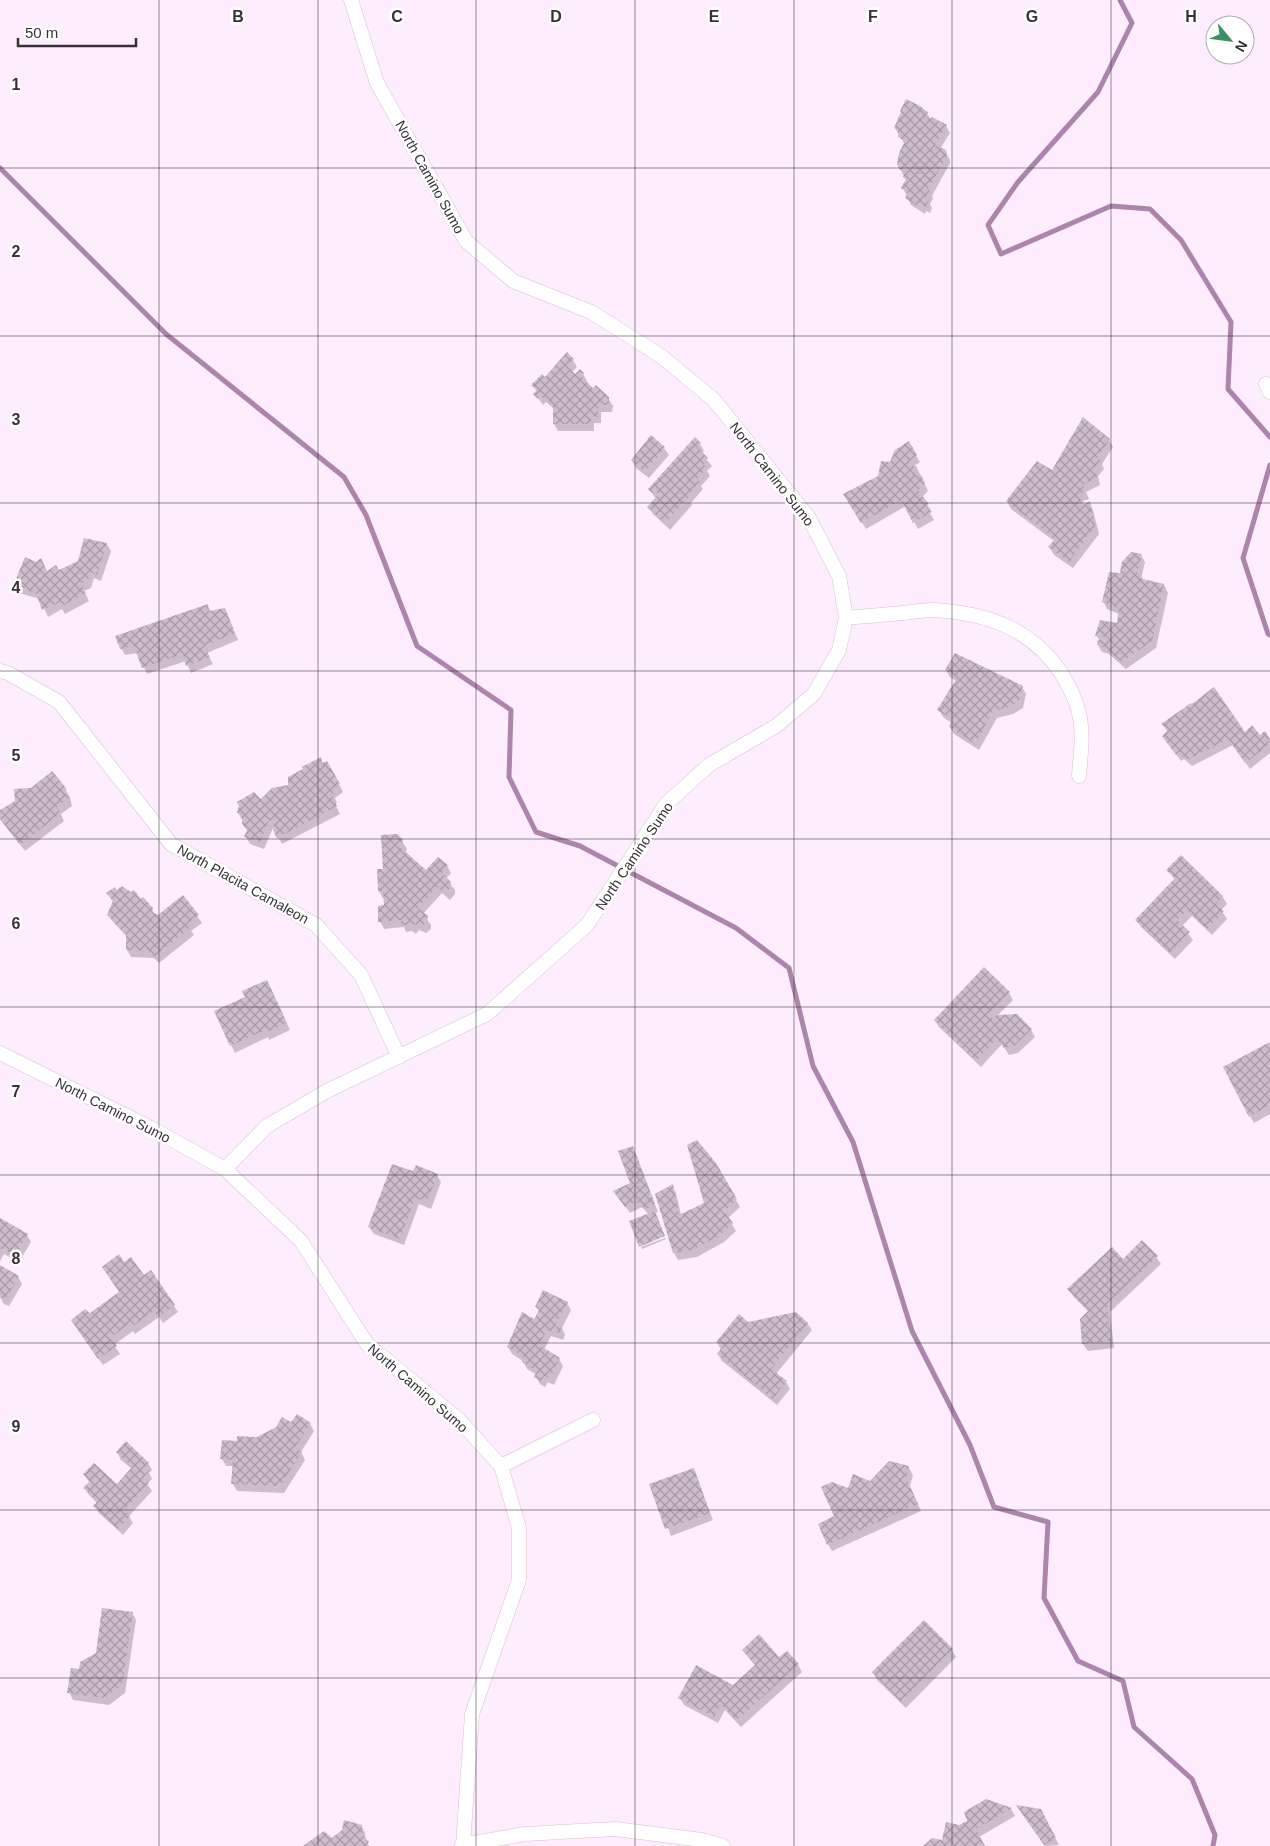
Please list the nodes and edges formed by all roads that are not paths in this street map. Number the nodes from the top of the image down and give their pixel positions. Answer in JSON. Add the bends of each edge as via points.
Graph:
{"nodes":[{"id":1,"x":351,"y":0,"type":"edge"},
{"id":2,"x":846,"y":618,"type":"junction"},
{"id":3,"x":0,"y":671,"type":"edge"},
{"id":4,"x":1079,"y":776,"type":"dead end"},
{"id":5,"x":0,"y":1053,"type":"edge"},
{"id":6,"x":398,"y":1056,"type":"junction"},
{"id":7,"x":225,"y":1169,"type":"junction"},
{"id":8,"x":593,"y":1420,"type":"dead end"},
{"id":9,"x":501,"y":1466,"type":"junction"},
{"id":10,"x":462,"y":1846,"type":"edge"},
{"id":11,"x":723,"y":1846,"type":"edge"}],
"edges":[{"from":1,"to":2,"type":"street","name":"North Camino Sumo","via":[[377,83],[466,241],[513,281],[591,312],[661,356],[714,400],[809,518],[840,576]]},
{"from":2,"to":4,"type":"street","via":[[932,610],[969,614],[1010,627],[1028,638],[1050,656],[1069,685],[1077,706],[1081,726]]},
{"from":2,"to":6,"type":"street","name":"North Camino Sumo","via":[[839,650],[814,694],[776,726],[709,765],[666,804],[587,925],[486,1014]]},
{"from":3,"to":6,"type":"street","name":"North Placita Camaleon","via":[[59,702],[170,844],[316,925],[361,976]]},
{"from":5,"to":7,"type":"street","name":"North Camino Sumo"},
{"from":6,"to":7,"type":"street","name":"North Camino Sumo","via":[[327,1091],[267,1126]]},
{"from":7,"to":9,"type":"street","name":"North Camino Sumo","via":[[301,1240],[367,1344],[458,1420]]},
{"from":8,"to":9,"type":"street"},
{"from":9,"to":10,"type":"street","name":"North Camino Sumo","via":[[519,1528],[519,1580],[472,1714]]},
{"from":10,"to":11,"type":"street","via":[[525,1834],[615,1829],[702,1840]]}]}
